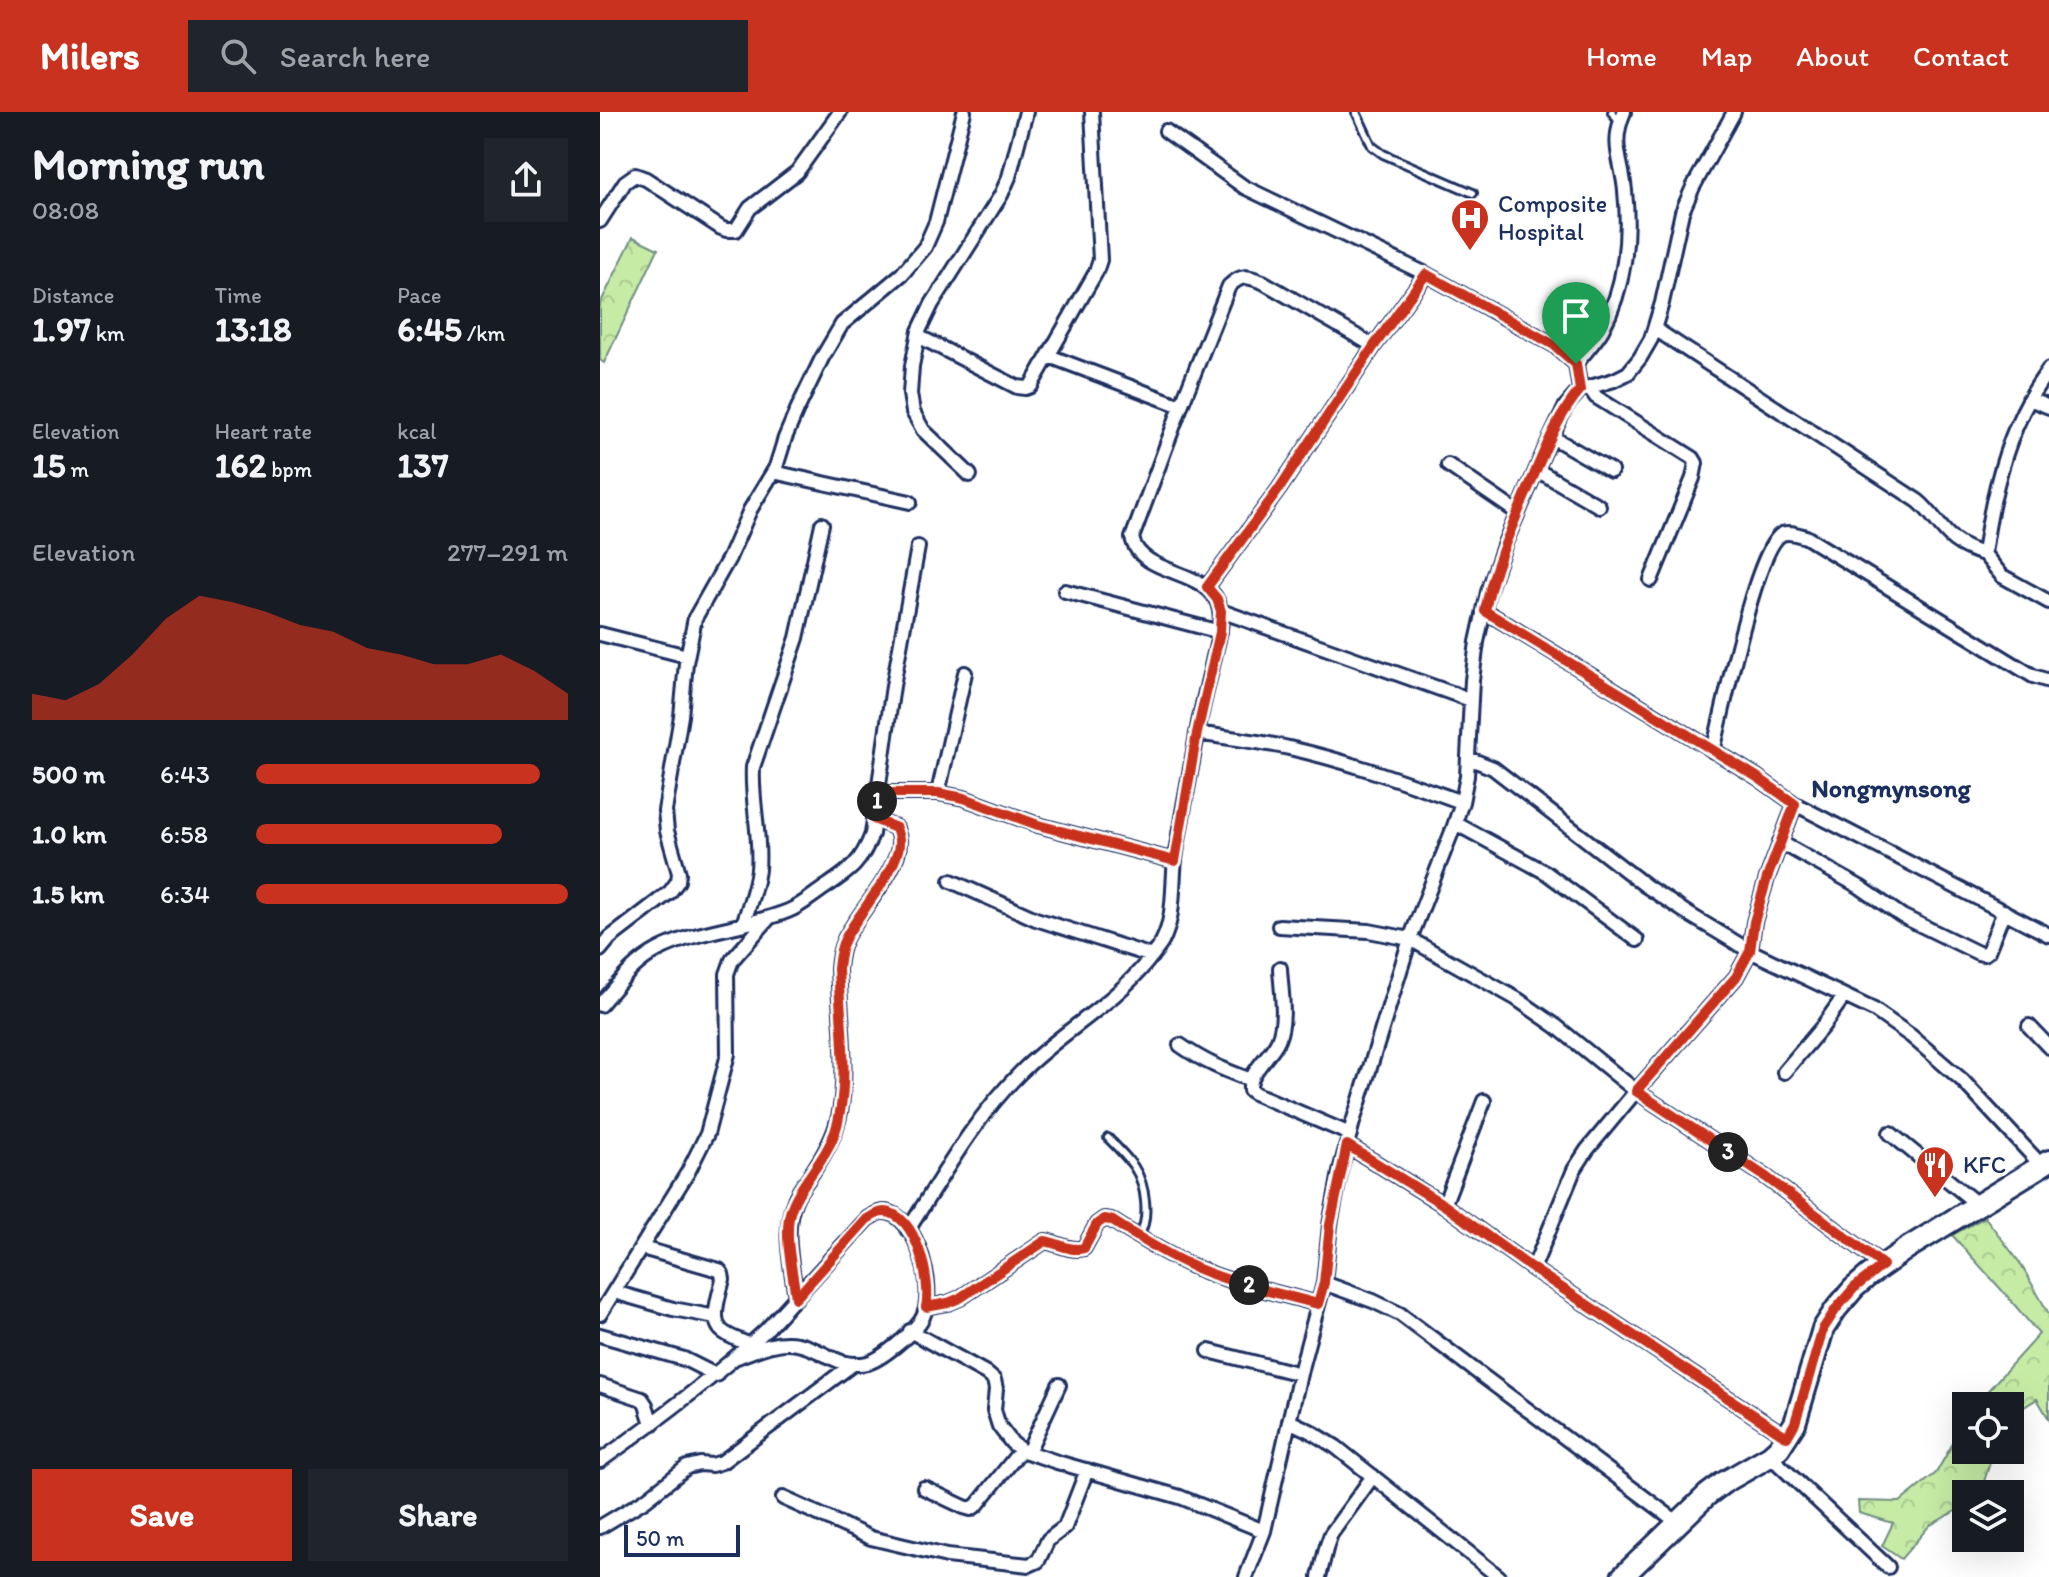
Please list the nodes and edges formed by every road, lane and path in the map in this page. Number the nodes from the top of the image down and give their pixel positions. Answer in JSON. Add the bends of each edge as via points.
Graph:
{"nodes":[{"id":1,"x":840,"y":112,"type":"edge"},
{"id":2,"x":964,"y":112,"type":"edge"},
{"id":3,"x":1026,"y":112,"type":"edge"},
{"id":4,"x":1092,"y":112,"type":"edge"},
{"id":5,"x":1356,"y":112,"type":"edge"},
{"id":6,"x":1734,"y":112,"type":"edge"},
{"id":7,"x":1619,"y":115,"type":"edge"},
{"id":8,"x":1166,"y":131,"type":"dead end"},
{"id":9,"x":1473,"y":193,"type":"dead end"},
{"id":10,"x":600,"y":221,"type":"edge"},
{"id":11,"x":1426,"y":274,"type":"junction"},
{"id":12,"x":1655,"y":329,"type":"junction"},
{"id":13,"x":918,"y":336,"type":"junction"},
{"id":14,"x":1374,"y":346,"type":"junction"},
{"id":15,"x":1049,"y":356,"type":"junction"},
{"id":16,"x":1576,"y":364,"type":"junction"},
{"id":17,"x":2049,"y":369,"type":"edge"},
{"id":18,"x":1584,"y":389,"type":"junction"},
{"id":19,"x":2029,"y":399,"type":"junction"},
{"id":20,"x":1181,"y":406,"type":"junction"},
{"id":21,"x":2049,"y":407,"type":"edge"},
{"id":22,"x":1552,"y":437,"type":"junction"},
{"id":23,"x":1448,"y":465,"type":"dead end"},
{"id":24,"x":1537,"y":470,"type":"junction"},
{"id":25,"x":1611,"y":471,"type":"dead end"},
{"id":26,"x":773,"y":472,"type":"junction"},
{"id":27,"x":970,"y":475,"type":"dead end"},
{"id":28,"x":910,"y":502,"type":"dead end"},
{"id":29,"x":1599,"y":506,"type":"dead end"},
{"id":30,"x":1518,"y":513,"type":"junction"},
{"id":31,"x":822,"y":524,"type":"dead end"},
{"id":32,"x":918,"y":547,"type":"dead end"},
{"id":33,"x":1984,"y":554,"type":"junction"},
{"id":34,"x":1651,"y":580,"type":"dead end"},
{"id":35,"x":1207,"y":587,"type":"junction"},
{"id":36,"x":1065,"y":591,"type":"dead end"},
{"id":37,"x":2049,"y":602,"type":"edge"},
{"id":38,"x":1221,"y":611,"type":"junction"},
{"id":39,"x":1485,"y":611,"type":"junction"},
{"id":40,"x":1220,"y":632,"type":"junction"},
{"id":41,"x":600,"y":634,"type":"edge"},
{"id":42,"x":687,"y":656,"type":"junction"},
{"id":43,"x":965,"y":673,"type":"dead end"},
{"id":44,"x":2049,"y":681,"type":"edge"},
{"id":45,"x":1471,"y":700,"type":"junction"},
{"id":46,"x":1197,"y":733,"type":"junction"},
{"id":47,"x":1713,"y":751,"type":"junction"},
{"id":48,"x":1468,"y":758,"type":"junction"},
{"id":49,"x":878,"y":793,"type":"junction"},
{"id":50,"x":938,"y":793,"type":"junction"},
{"id":51,"x":1462,"y":802,"type":"junction"},
{"id":52,"x":1795,"y":804,"type":"junction"},
{"id":53,"x":874,"y":819,"type":"junction"},
{"id":54,"x":1455,"y":823,"type":"junction"},
{"id":55,"x":1780,"y":842,"type":"junction"},
{"id":56,"x":1175,"y":861,"type":"junction"},
{"id":57,"x":951,"y":881,"type":"dead end"},
{"id":58,"x":2004,"y":911,"type":"junction"},
{"id":59,"x":769,"y":918,"type":"junction"},
{"id":60,"x":743,"y":924,"type":"junction"},
{"id":61,"x":1279,"y":926,"type":"dead end"},
{"id":62,"x":2049,"y":935,"type":"edge"},
{"id":63,"x":1410,"y":939,"type":"junction"},
{"id":64,"x":1637,"y":940,"type":"dead end"},
{"id":65,"x":600,"y":950,"type":"edge"},
{"id":66,"x":1750,"y":951,"type":"junction"},
{"id":67,"x":1152,"y":956,"type":"junction"},
{"id":68,"x":1280,"y":968,"type":"dead end"},
{"id":69,"x":1844,"y":996,"type":"junction"},
{"id":70,"x":600,"y":1005,"type":"edge"},
{"id":71,"x":2029,"y":1026,"type":"dead end"},
{"id":72,"x":1180,"y":1045,"type":"dead end"},
{"id":73,"x":2049,"y":1047,"type":"edge"},
{"id":74,"x":1784,"y":1072,"type":"dead end"},
{"id":75,"x":1251,"y":1080,"type":"junction"},
{"id":76,"x":1636,"y":1091,"type":"junction"},
{"id":77,"x":1484,"y":1101,"type":"dead end"},
{"id":78,"x":1890,"y":1133,"type":"dead end"},
{"id":79,"x":1108,"y":1138,"type":"dead end"},
{"id":80,"x":1348,"y":1139,"type":"junction"},
{"id":81,"x":2045,"y":1163,"type":"edge"},
{"id":82,"x":1977,"y":1204,"type":"junction"},
{"id":83,"x":1444,"y":1205,"type":"junction"},
{"id":84,"x":908,"y":1230,"type":"junction"},
{"id":85,"x":1138,"y":1237,"type":"junction"},
{"id":86,"x":642,"y":1248,"type":"junction"},
{"id":87,"x":1883,"y":1265,"type":"junction"},
{"id":88,"x":1533,"y":1269,"type":"junction"},
{"id":89,"x":1324,"y":1283,"type":"junction"},
{"id":90,"x":614,"y":1292,"type":"junction"},
{"id":91,"x":796,"y":1298,"type":"junction"},
{"id":92,"x":1318,"y":1304,"type":"junction"},
{"id":93,"x":926,"y":1307,"type":"junction"},
{"id":94,"x":600,"y":1314,"type":"edge"},
{"id":95,"x":716,"y":1317,"type":"junction"},
{"id":96,"x":910,"y":1331,"type":"junction"},
{"id":97,"x":600,"y":1335,"type":"edge"},
{"id":98,"x":750,"y":1345,"type":"junction"},
{"id":99,"x":1209,"y":1351,"type":"dead end"},
{"id":100,"x":737,"y":1357,"type":"junction"},
{"id":101,"x":853,"y":1364,"type":"junction"},
{"id":102,"x":1300,"y":1374,"type":"junction"},
{"id":103,"x":716,"y":1375,"type":"junction"},
{"id":104,"x":600,"y":1385,"type":"edge"},
{"id":105,"x":1059,"y":1385,"type":"dead end"},
{"id":106,"x":1289,"y":1421,"type":"junction"},
{"id":107,"x":652,"y":1424,"type":"junction"},
{"id":108,"x":1787,"y":1437,"type":"junction"},
{"id":109,"x":1025,"y":1451,"type":"junction"},
{"id":110,"x":1770,"y":1456,"type":"junction"},
{"id":111,"x":600,"y":1461,"type":"edge"},
{"id":112,"x":1087,"y":1470,"type":"junction"},
{"id":113,"x":1373,"y":1476,"type":"junction"},
{"id":114,"x":924,"y":1488,"type":"dead end"},
{"id":115,"x":783,"y":1498,"type":"dead end"},
{"id":116,"x":1677,"y":1522,"type":"junction"},
{"id":117,"x":600,"y":1527,"type":"edge"},
{"id":118,"x":1264,"y":1531,"type":"junction"},
{"id":119,"x":1888,"y":1567,"type":"dead end"},
{"id":120,"x":1246,"y":1577,"type":"edge"},
{"id":121,"x":1319,"y":1577,"type":"edge"},
{"id":122,"x":1499,"y":1577,"type":"edge"},
{"id":123,"x":1622,"y":1577,"type":"edge"}],
"edges":[{"from":1,"to":10,"type":"street","via":[[797,172],[750,208],[736,230],[721,228],[635,175]]},
{"from":2,"to":26,"type":"street","via":[[925,247],[902,274],[842,324],[797,410]]},
{"from":3,"to":13,"type":"street","via":[[1001,195],[932,304]]},
{"from":4,"to":15,"type":"street","via":[[1100,260]]},
{"from":5,"to":9,"type":"lane","via":[[1372,146],[1383,154]]},
{"from":6,"to":12,"type":"street","via":[[1682,212]]},
{"from":7,"to":16,"type":"street","via":[[1617,155],[1628,231],[1621,273],[1602,330]]},
{"from":8,"to":11,"type":"street","via":[[1244,187]]},
{"from":11,"to":14,"type":"street"},
{"from":11,"to":16,"type":"street","via":[[1554,345]]},
{"from":12,"to":18,"type":"street","via":[[1628,373]]},
{"from":12,"to":33,"type":"street","via":[[1918,501],[1956,542]]},
{"from":13,"to":15,"type":"street","via":[[1017,387],[1031,386]]},
{"from":13,"to":27,"type":"street","via":[[910,394],[913,412],[923,430]]},
{"from":14,"to":20,"type":"street","via":[[1263,282],[1238,278],[1229,286]]},
{"from":14,"to":35,"type":"street"},
{"from":15,"to":20,"type":"street"},
{"from":16,"to":18,"type":"street"},
{"from":17,"to":19,"type":"street"},
{"from":18,"to":22,"type":"street","via":[[1566,406]]},
{"from":18,"to":34,"type":"street","via":[[1696,463]]},
{"from":19,"to":21,"type":"street"},
{"from":19,"to":33,"type":"street","via":[[2012,436]]},
{"from":20,"to":35,"type":"street","via":[[1132,538],[1144,558]]},
{"from":22,"to":24,"type":"street"},
{"from":22,"to":25,"type":"street"},
{"from":23,"to":30,"type":"street"},
{"from":24,"to":29,"type":"street"},
{"from":24,"to":30,"type":"street"},
{"from":26,"to":28,"type":"street"},
{"from":26,"to":42,"type":"street","via":[[695,618]]},
{"from":30,"to":39,"type":"street"},
{"from":31,"to":60,"type":"street","via":[[797,638],[753,767],[758,868]]},
{"from":32,"to":49,"type":"street"},
{"from":33,"to":37,"type":"street","via":[[2002,576]]},
{"from":35,"to":38,"type":"street"},
{"from":36,"to":40,"type":"street"},
{"from":38,"to":40,"type":"street"},
{"from":38,"to":45,"type":"street"},
{"from":39,"to":45,"type":"street"},
{"from":39,"to":47,"type":"street"},
{"from":40,"to":46,"type":"street"},
{"from":41,"to":42,"type":"street"},
{"from":42,"to":65,"type":"street","via":[[665,811],[678,881]]},
{"from":43,"to":50,"type":"street"},
{"from":44,"to":47,"type":"street","via":[[1806,537],[1782,534],[1771,545],[1748,610]]},
{"from":45,"to":48,"type":"street"},
{"from":46,"to":51,"type":"street","via":[[1287,747]]},
{"from":46,"to":56,"type":"street"},
{"from":47,"to":52,"type":"street"},
{"from":48,"to":51,"type":"street"},
{"from":48,"to":66,"type":"street","via":[[1493,768],[1646,886]]},
{"from":49,"to":50,"type":"street"},
{"from":49,"to":53,"type":"street"},
{"from":50,"to":56,"type":"street"},
{"from":51,"to":54,"type":"street"},
{"from":52,"to":55,"type":"street"},
{"from":52,"to":58,"type":"street"},
{"from":53,"to":59,"type":"street","via":[[864,855],[847,873],[791,910]]},
{"from":53,"to":91,"type":"street","via":[[896,828],[900,841],[887,874],[840,953],[841,1110],[826,1152],[789,1217]]},
{"from":54,"to":63,"type":"street"},
{"from":54,"to":64,"type":"street","via":[[1545,872]]},
{"from":55,"to":58,"type":"street","via":[[1902,916],[1978,953],[1988,951]]},
{"from":55,"to":66,"type":"street"},
{"from":56,"to":67,"type":"street","via":[[1170,922]]},
{"from":57,"to":67,"type":"street","via":[[1036,919]]},
{"from":58,"to":62,"type":"street"},
{"from":59,"to":60,"type":"street"},
{"from":59,"to":86,"type":"street","via":[[732,960],[727,974],[728,1054],[707,1134]]},
{"from":60,"to":70,"type":"street","via":[[656,951],[633,966]]},
{"from":61,"to":63,"type":"street"},
{"from":63,"to":76,"type":"street","via":[[1517,999]]},
{"from":63,"to":80,"type":"street"},
{"from":66,"to":69,"type":"street"},
{"from":66,"to":76,"type":"street","via":[[1736,977]]},
{"from":67,"to":84,"type":"street","via":[[1133,979],[1050,1044],[995,1099]]},
{"from":68,"to":75,"type":"street","via":[[1282,1026]]},
{"from":69,"to":74,"type":"street"},
{"from":69,"to":81,"type":"street","via":[[1911,1036]]},
{"from":71,"to":73,"type":"street"},
{"from":72,"to":75,"type":"street","via":[[1200,1060]]},
{"from":75,"to":80,"type":"street","via":[[1250,1090],[1256,1094]]},
{"from":76,"to":87,"type":"street","via":[[1766,1177]]},
{"from":76,"to":88,"type":"street","via":[[1574,1170]]},
{"from":77,"to":83,"type":"street"},
{"from":78,"to":82,"type":"street"},
{"from":79,"to":85,"type":"lane","via":[[1141,1180],[1147,1214]]},
{"from":80,"to":83,"type":"street"},
{"from":80,"to":89,"type":"street"},
{"from":81,"to":82,"type":"main road"},
{"from":82,"to":87,"type":"main road"},
{"from":83,"to":88,"type":"street"},
{"from":84,"to":91,"type":"street","via":[[892,1213],[881,1211],[867,1219]]},
{"from":84,"to":93,"type":"street","via":[[926,1270]]},
{"from":85,"to":92,"type":"street","via":[[1225,1279]]},
{"from":85,"to":93,"type":"street","via":[[1104,1219],[1084,1248],[1045,1241],[960,1298]]},
{"from":86,"to":90,"type":"street"},
{"from":86,"to":95,"type":"street","via":[[719,1270],[723,1279]]},
{"from":87,"to":108,"type":"main road","via":[[1854,1288],[1823,1329]]},
{"from":88,"to":108,"type":"street"},
{"from":89,"to":92,"type":"street"},
{"from":89,"to":116,"type":"street","via":[[1400,1314]]},
{"from":90,"to":94,"type":"street"},
{"from":90,"to":95,"type":"street"},
{"from":91,"to":98,"type":"street"},
{"from":92,"to":102,"type":"street"},
{"from":93,"to":96,"type":"street"},
{"from":95,"to":98,"type":"street","via":[[723,1332]]},
{"from":96,"to":101,"type":"street","via":[[876,1359]]},
{"from":96,"to":109,"type":"street","via":[[994,1380],[999,1426]]},
{"from":97,"to":103,"type":"street","via":[[684,1359]]},
{"from":98,"to":100,"type":"street"},
{"from":99,"to":102,"type":"street"},
{"from":100,"to":101,"type":"street","via":[[787,1343]]},
{"from":100,"to":103,"type":"street"},
{"from":101,"to":117,"type":"street","via":[[722,1462],[687,1467]]},
{"from":102,"to":106,"type":"street"},
{"from":103,"to":107,"type":"street"},
{"from":104,"to":107,"type":"street","via":[[642,1399]]},
{"from":105,"to":109,"type":"street"},
{"from":106,"to":113,"type":"street"},
{"from":106,"to":118,"type":"street"},
{"from":107,"to":111,"type":"street"},
{"from":108,"to":110,"type":"main road"},
{"from":109,"to":112,"type":"street"},
{"from":109,"to":114,"type":"street","via":[[971,1509]]},
{"from":110,"to":116,"type":"main road","via":[[1723,1483]]},
{"from":110,"to":119,"type":"street"},
{"from":112,"to":115,"type":"street","via":[[1065,1527],[1029,1565],[947,1556],[871,1538]]},
{"from":112,"to":118,"type":"street","via":[[1180,1497]]},
{"from":113,"to":121,"type":"street","via":[[1331,1534]]},
{"from":113,"to":122,"type":"street"},
{"from":116,"to":123,"type":"main road"},
{"from":118,"to":120,"type":"street"}]}
